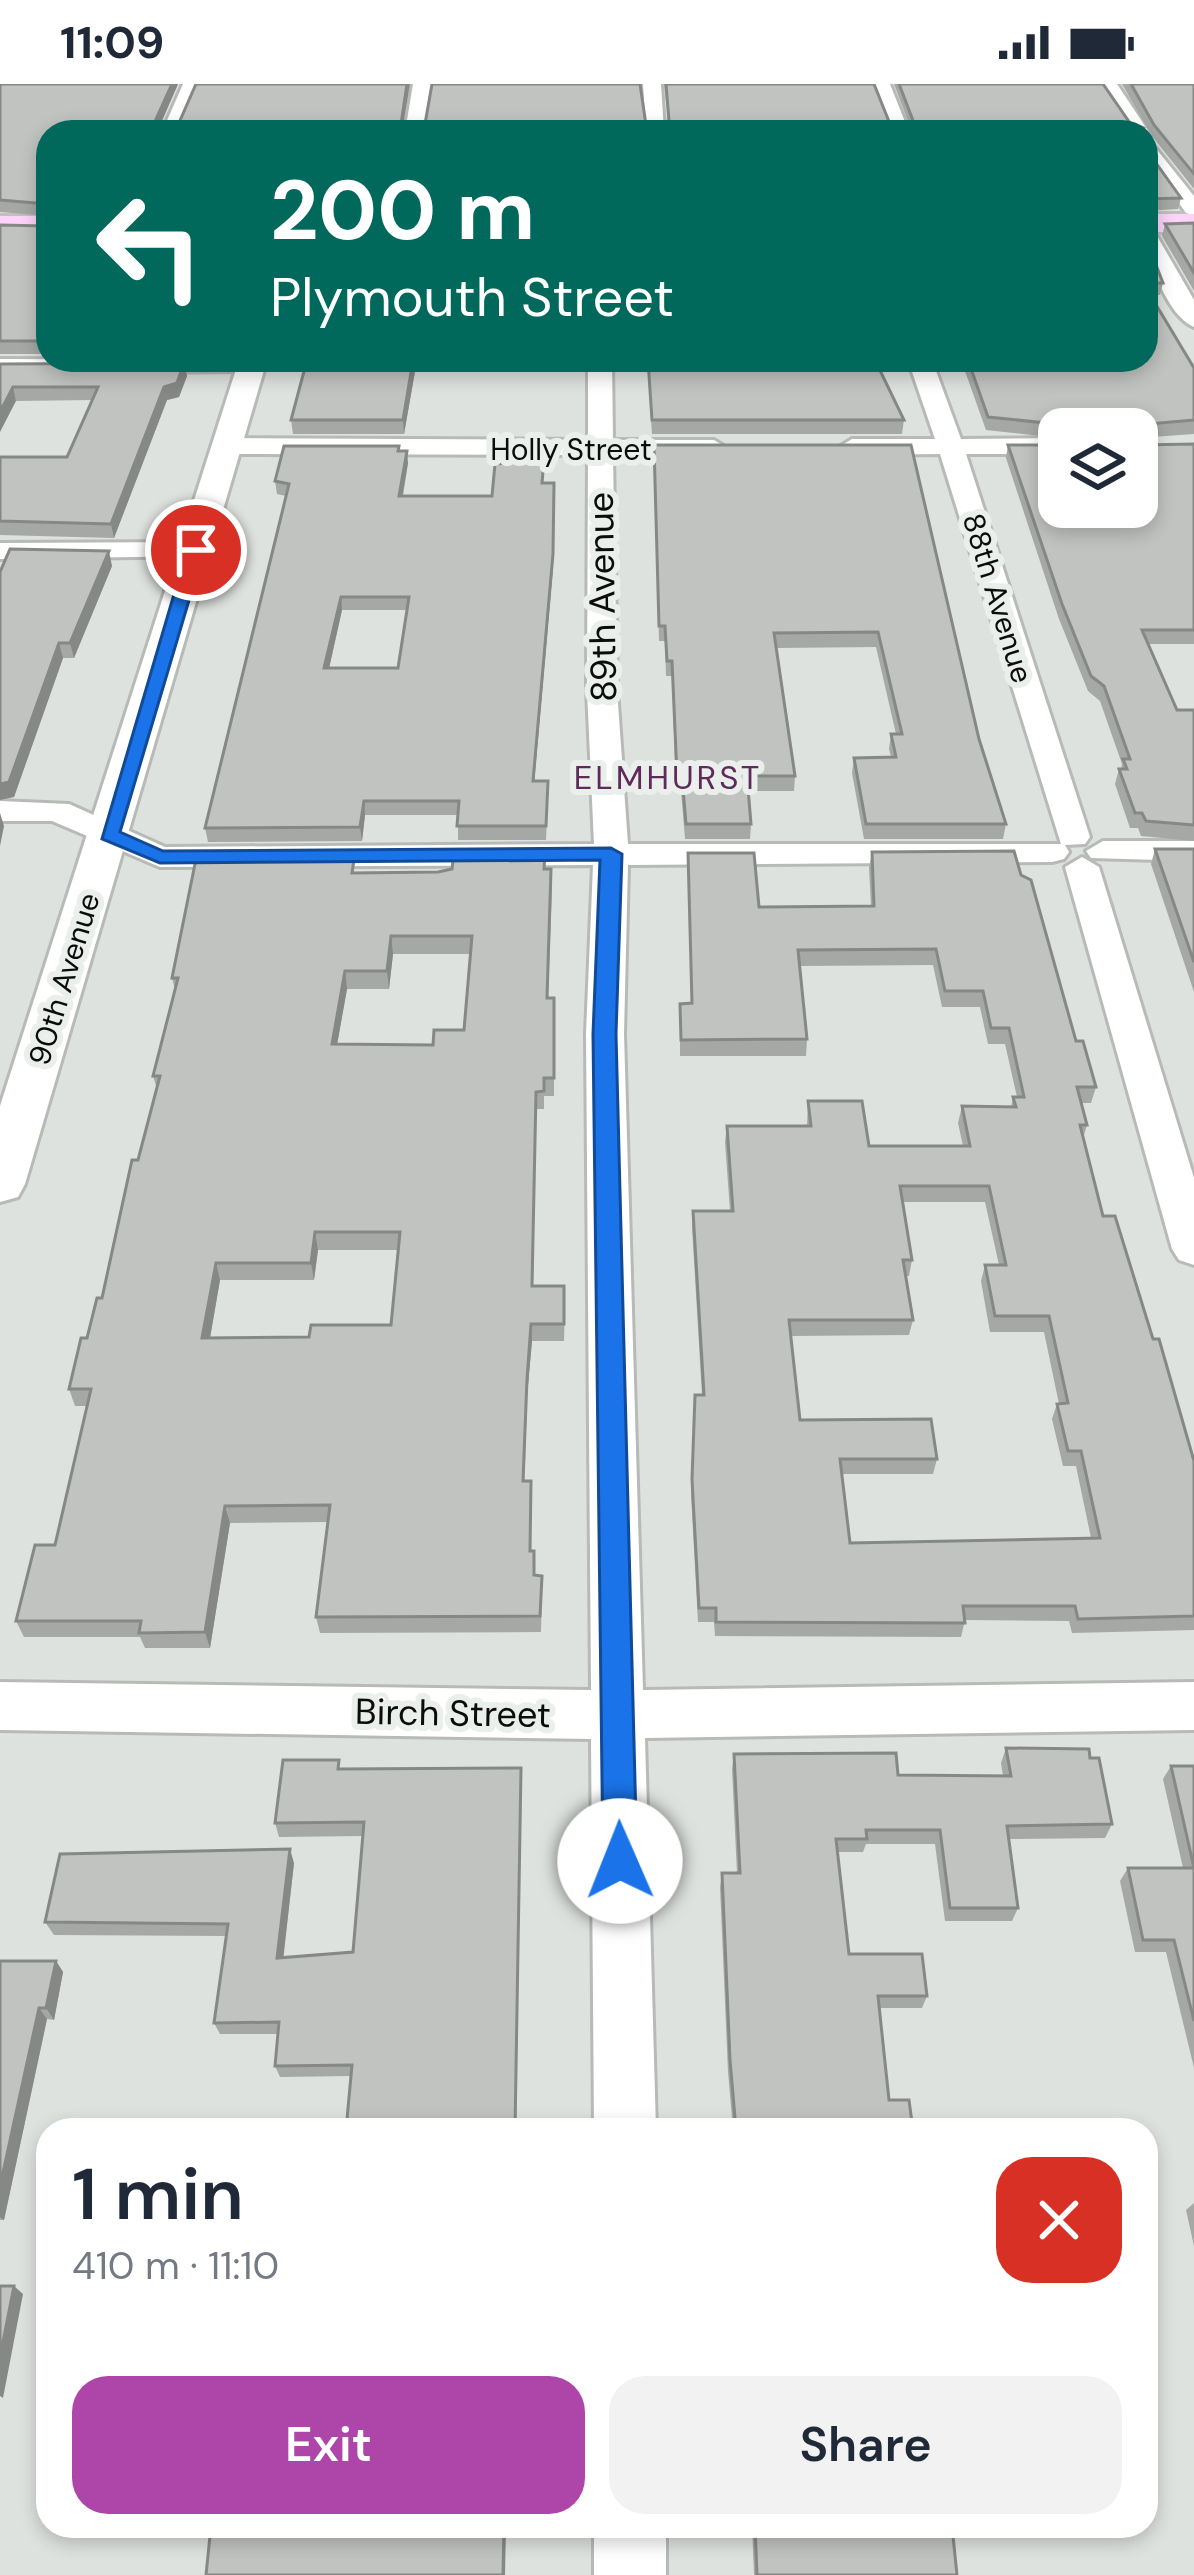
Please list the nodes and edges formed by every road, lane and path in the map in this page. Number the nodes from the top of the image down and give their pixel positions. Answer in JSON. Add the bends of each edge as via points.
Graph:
{"nodes":[{"id":1,"x":192,"y":84,"type":"edge"},
{"id":2,"x":422,"y":84,"type":"edge"},
{"id":3,"x":652,"y":84,"type":"edge"},
{"id":4,"x":881,"y":84,"type":"edge"},
{"id":5,"x":1108,"y":84,"type":"edge"},
{"id":6,"x":176,"y":120,"type":"edge"},
{"id":7,"x":416,"y":120,"type":"edge"},
{"id":8,"x":655,"y":120,"type":"edge"},
{"id":9,"x":895,"y":120,"type":"edge"},
{"id":10,"x":1132,"y":120,"type":"edge"},
{"id":11,"x":1158,"y":159,"type":"edge"},
{"id":12,"x":1158,"y":209,"type":"edge"},
{"id":13,"x":1194,"y":209,"type":"edge"},
{"id":14,"x":0,"y":212,"type":"edge"},
{"id":15,"x":36,"y":212,"type":"edge"},
{"id":16,"x":1158,"y":223,"type":"edge"},
{"id":17,"x":1194,"y":223,"type":"edge"},
{"id":18,"x":0,"y":225,"type":"edge"},
{"id":19,"x":36,"y":225,"type":"edge"},
{"id":20,"x":1158,"y":257,"type":"edge"},
{"id":21,"x":1194,"y":320,"type":"edge"},
{"id":22,"x":36,"y":365,"type":"edge"},
{"id":23,"x":0,"y":366,"type":"edge"},
{"id":24,"x":250,"y":372,"type":"edge"},
{"id":25,"x":600,"y":372,"type":"edge"},
{"id":26,"x":924,"y":372,"type":"edge"},
{"id":27,"x":227,"y":446,"type":"junction"},
{"id":28,"x":1038,"y":446,"type":"edge"},
{"id":29,"x":833,"y":447,"type":"edge"},
{"id":30,"x":947,"y":447,"type":"junction"},
{"id":31,"x":742,"y":448,"type":"edge"},
{"id":32,"x":599,"y":449,"type":"junction"},
{"id":33,"x":196,"y":550,"type":"junction"},
{"id":34,"x":0,"y":551,"type":"edge"},
{"id":35,"x":0,"y":811,"type":"edge"},
{"id":36,"x":109,"y":835,"type":"junction"},
{"id":37,"x":1194,"y":851,"type":"edge"},
{"id":38,"x":1078,"y":852,"type":"junction"},
{"id":39,"x":611,"y":854,"type":"junction"},
{"id":40,"x":0,"y":1184,"type":"edge"},
{"id":41,"x":1194,"y":1249,"type":"edge"},
{"id":42,"x":0,"y":1706,"type":"edge"},
{"id":43,"x":1194,"y":1706,"type":"edge"},
{"id":44,"x":618,"y":1715,"type":"junction"},
{"id":45,"x":625,"y":2118,"type":"edge"},
{"id":46,"x":630,"y":2538,"type":"edge"},
{"id":47,"x":630,"y":2575,"type":"edge"}],
"edges":[{"from":1,"to":6,"type":"street"},
{"from":2,"to":7,"type":"street"},
{"from":3,"to":8,"type":"street"},
{"from":4,"to":9,"type":"street"},
{"from":5,"to":10,"type":"street"},
{"from":11,"to":13,"type":"street"},
{"from":12,"to":13,"type":"main road"},
{"from":14,"to":15,"type":"main road"},
{"from":16,"to":17,"type":"main road"},
{"from":18,"to":19,"type":"main road"},
{"from":20,"to":21,"type":"street"},
{"from":22,"to":23,"type":"street"},
{"from":24,"to":27,"type":"street","name":"90th Avenue"},
{"from":25,"to":32,"type":"street","name":"89th Avenue"},
{"from":26,"to":30,"type":"street","name":"88th Avenue"},
{"from":27,"to":32,"type":"street","name":"Holly Street"},
{"from":27,"to":33,"type":"street","name":"90th Avenue"},
{"from":28,"to":30,"type":"street"},
{"from":29,"to":30,"type":"street"},
{"from":30,"to":38,"type":"street","name":"88th Avenue","via":[[988,552]]},
{"from":31,"to":32,"type":"street","name":"Holly Street"},
{"from":32,"to":39,"type":"street","name":"89th Avenue"},
{"from":33,"to":34,"type":"street"},
{"from":33,"to":36,"type":"street","name":"90th Avenue"},
{"from":35,"to":36,"type":"street","via":[[57,812]]},
{"from":36,"to":39,"type":"street","via":[[160,857]]},
{"from":36,"to":40,"type":"street","name":"90th Avenue"},
{"from":37,"to":38,"type":"street"},
{"from":38,"to":39,"type":"street"},
{"from":38,"to":41,"type":"street","name":"88th Avenue"},
{"from":39,"to":44,"type":"street","name":"89th Avenue","via":[[604,1034]]},
{"from":42,"to":44,"type":"street","name":"Birch Street"},
{"from":43,"to":44,"type":"street","name":"Birch Street"},
{"from":44,"to":45,"type":"street","name":"89th Avenue"},
{"from":46,"to":47,"type":"street"}]}
